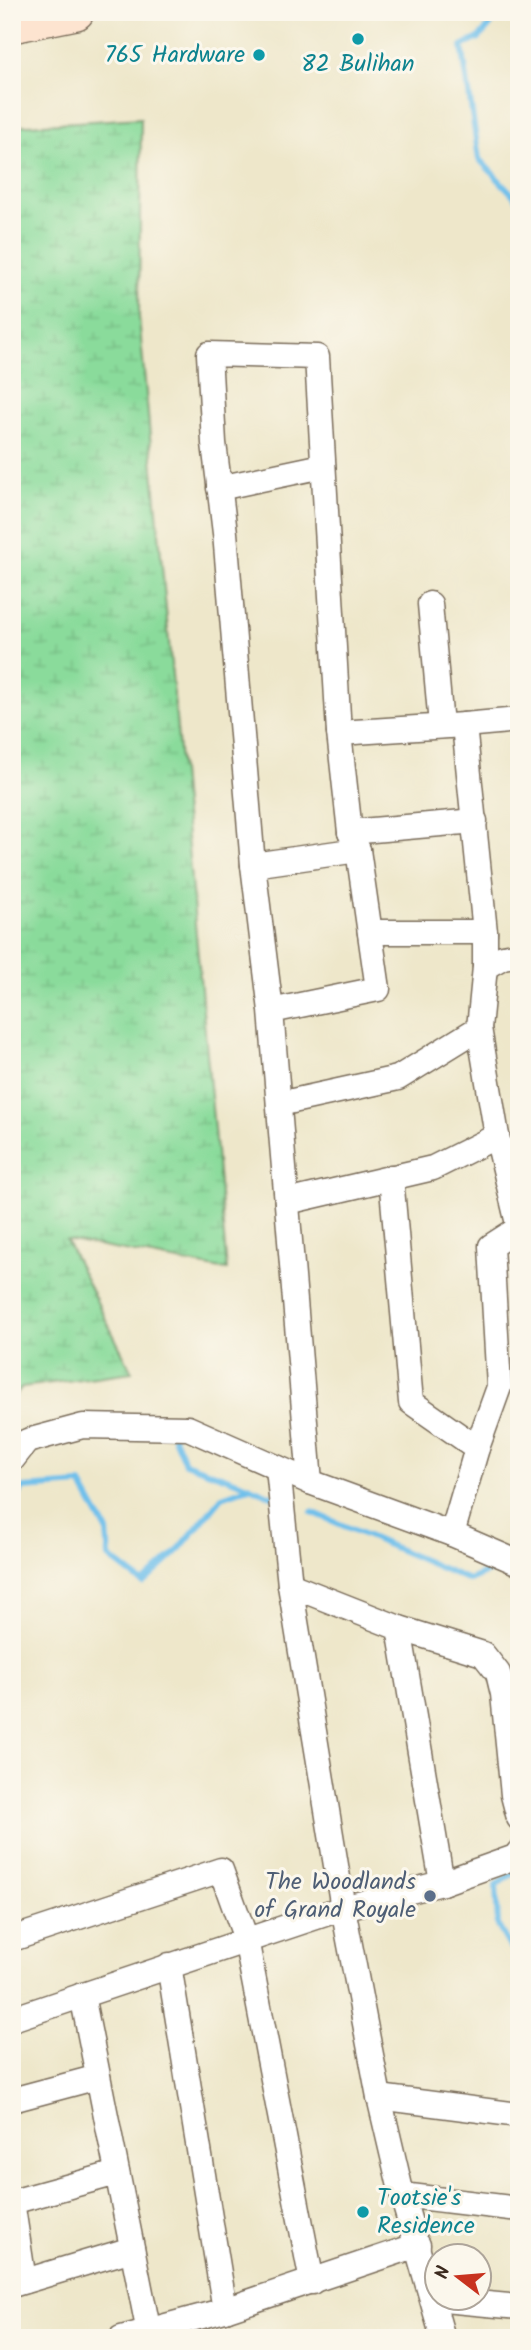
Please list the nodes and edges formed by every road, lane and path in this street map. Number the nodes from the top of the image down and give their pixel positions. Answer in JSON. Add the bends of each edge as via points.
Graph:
{"nodes":[{"id":1,"x":76,"y":12,"type":"edge"},
{"id":2,"x":12,"y":24,"type":"edge"},
{"id":3,"x":323,"y":466,"type":"junction"},
{"id":4,"x":219,"y":488,"type":"junction"},
{"id":5,"x":430,"y":604,"type":"dead end"},
{"id":6,"x":519,"y":720,"type":"edge"},
{"id":7,"x":452,"y":725,"type":"junction"},
{"id":8,"x":339,"y":733,"type":"junction"},
{"id":9,"x":475,"y":821,"type":"junction"},
{"id":10,"x":354,"y":841,"type":"junction"},
{"id":11,"x":253,"y":865,"type":"junction"},
{"id":12,"x":485,"y":932,"type":"junction"},
{"id":13,"x":370,"y":933,"type":"junction"},
{"id":14,"x":519,"y":954,"type":"edge"},
{"id":15,"x":485,"y":967,"type":"junction"},
{"id":16,"x":271,"y":1011,"type":"junction"},
{"id":17,"x":480,"y":1028,"type":"junction"},
{"id":18,"x":279,"y":1104,"type":"junction"},
{"id":19,"x":497,"y":1136,"type":"junction"},
{"id":20,"x":391,"y":1177,"type":"junction"},
{"id":21,"x":286,"y":1202,"type":"junction"},
{"id":22,"x":519,"y":1363,"type":"edge"},
{"id":23,"x":499,"y":1387,"type":"junction"},
{"id":24,"x":477,"y":1448,"type":"junction"},
{"id":25,"x":12,"y":1460,"type":"edge"},
{"id":26,"x":278,"y":1468,"type":"junction"},
{"id":27,"x":310,"y":1482,"type":"junction"},
{"id":28,"x":452,"y":1534,"type":"junction"},
{"id":29,"x":519,"y":1563,"type":"edge"},
{"id":30,"x":290,"y":1585,"type":"junction"},
{"id":31,"x":399,"y":1628,"type":"junction"},
{"id":32,"x":511,"y":1692,"type":"edge"},
{"id":33,"x":517,"y":1802,"type":"edge"},
{"id":34,"x":519,"y":1852,"type":"edge"},
{"id":35,"x":442,"y":1883,"type":"junction"},
{"id":36,"x":343,"y":1908,"type":"junction"},
{"id":37,"x":12,"y":1939,"type":"edge"},
{"id":38,"x":246,"y":1939,"type":"junction"},
{"id":39,"x":170,"y":1965,"type":"junction"},
{"id":40,"x":82,"y":1995,"type":"junction"},
{"id":41,"x":12,"y":2019,"type":"edge"},
{"id":42,"x":99,"y":2077,"type":"junction"},
{"id":43,"x":379,"y":2097,"type":"junction"},
{"id":44,"x":12,"y":2100,"type":"edge"},
{"id":45,"x":519,"y":2115,"type":"edge"},
{"id":46,"x":117,"y":2173,"type":"junction"},
{"id":47,"x":402,"y":2195,"type":"junction"},
{"id":48,"x":12,"y":2202,"type":"edge"},
{"id":49,"x":519,"y":2209,"type":"edge"},
{"id":50,"x":418,"y":2245,"type":"junction"},
{"id":51,"x":132,"y":2249,"type":"junction"},
{"id":52,"x":422,"y":2259,"type":"edge"},
{"id":53,"x":312,"y":2282,"type":"junction"},
{"id":54,"x":18,"y":2283,"type":"edge"},
{"id":55,"x":492,"y":2304,"type":"edge"},
{"id":56,"x":519,"y":2307,"type":"edge"},
{"id":57,"x":225,"y":2310,"type":"junction"},
{"id":58,"x":436,"y":2312,"type":"edge"},
{"id":59,"x":149,"y":2333,"type":"edge"},
{"id":60,"x":121,"y":2338,"type":"edge"},
{"id":61,"x":443,"y":2338,"type":"edge"}],
"edges":[{"from":1,"to":2,"type":"street"},
{"from":3,"to":4,"type":"street"},
{"from":3,"to":4,"type":"street","via":[[317,357],[209,354]]},
{"from":3,"to":8,"type":"street"},
{"from":4,"to":11,"type":"street"},
{"from":5,"to":7,"type":"street"},
{"from":6,"to":7,"type":"street"},
{"from":7,"to":8,"type":"street"},
{"from":7,"to":9,"type":"street"},
{"from":8,"to":10,"type":"street"},
{"from":9,"to":10,"type":"street"},
{"from":9,"to":12,"type":"street"},
{"from":10,"to":11,"type":"street"},
{"from":10,"to":13,"type":"street"},
{"from":11,"to":16,"type":"street"},
{"from":12,"to":13,"type":"street"},
{"from":12,"to":15,"type":"street"},
{"from":13,"to":16,"type":"street","via":[[378,989]]},
{"from":14,"to":15,"type":"street"},
{"from":15,"to":17,"type":"street"},
{"from":16,"to":18,"type":"street"},
{"from":17,"to":18,"type":"street","via":[[398,1078]]},
{"from":17,"to":19,"type":"street"},
{"from":18,"to":21,"type":"street"},
{"from":19,"to":20,"type":"street","via":[[433,1168]]},
{"from":19,"to":23,"type":"street","via":[[519,1228],[491,1246]]},
{"from":20,"to":21,"type":"street"},
{"from":20,"to":24,"type":"street","via":[[411,1402]]},
{"from":21,"to":27,"type":"street"},
{"from":22,"to":23,"type":"street"},
{"from":23,"to":24,"type":"street"},
{"from":24,"to":28,"type":"street"},
{"from":25,"to":26,"type":"street","via":[[27,1441],[83,1426],[148,1426],[188,1428]]},
{"from":26,"to":27,"type":"street"},
{"from":26,"to":30,"type":"street"},
{"from":27,"to":28,"type":"street"},
{"from":28,"to":29,"type":"street"},
{"from":30,"to":31,"type":"street"},
{"from":30,"to":36,"type":"street"},
{"from":31,"to":32,"type":"street","via":[[483,1654]]},
{"from":31,"to":35,"type":"street"},
{"from":32,"to":33,"type":"street"},
{"from":34,"to":35,"type":"street"},
{"from":35,"to":36,"type":"street"},
{"from":36,"to":38,"type":"street"},
{"from":36,"to":43,"type":"street"},
{"from":37,"to":38,"type":"street","via":[[221,1870]]},
{"from":38,"to":39,"type":"street"},
{"from":38,"to":53,"type":"street"},
{"from":39,"to":40,"type":"street"},
{"from":39,"to":57,"type":"street"},
{"from":40,"to":41,"type":"street"},
{"from":40,"to":42,"type":"street"},
{"from":42,"to":44,"type":"street"},
{"from":42,"to":46,"type":"street"},
{"from":43,"to":45,"type":"street"},
{"from":43,"to":47,"type":"street"},
{"from":46,"to":48,"type":"street"},
{"from":46,"to":51,"type":"street"},
{"from":47,"to":49,"type":"street"},
{"from":47,"to":50,"type":"street"},
{"from":48,"to":54,"type":"street"},
{"from":50,"to":52,"type":"street"},
{"from":50,"to":53,"type":"street"},
{"from":51,"to":54,"type":"street"},
{"from":51,"to":59,"type":"street"},
{"from":53,"to":57,"type":"street"},
{"from":55,"to":56,"type":"street"},
{"from":57,"to":59,"type":"street"},
{"from":58,"to":61,"type":"street"},
{"from":59,"to":60,"type":"street"}]}
